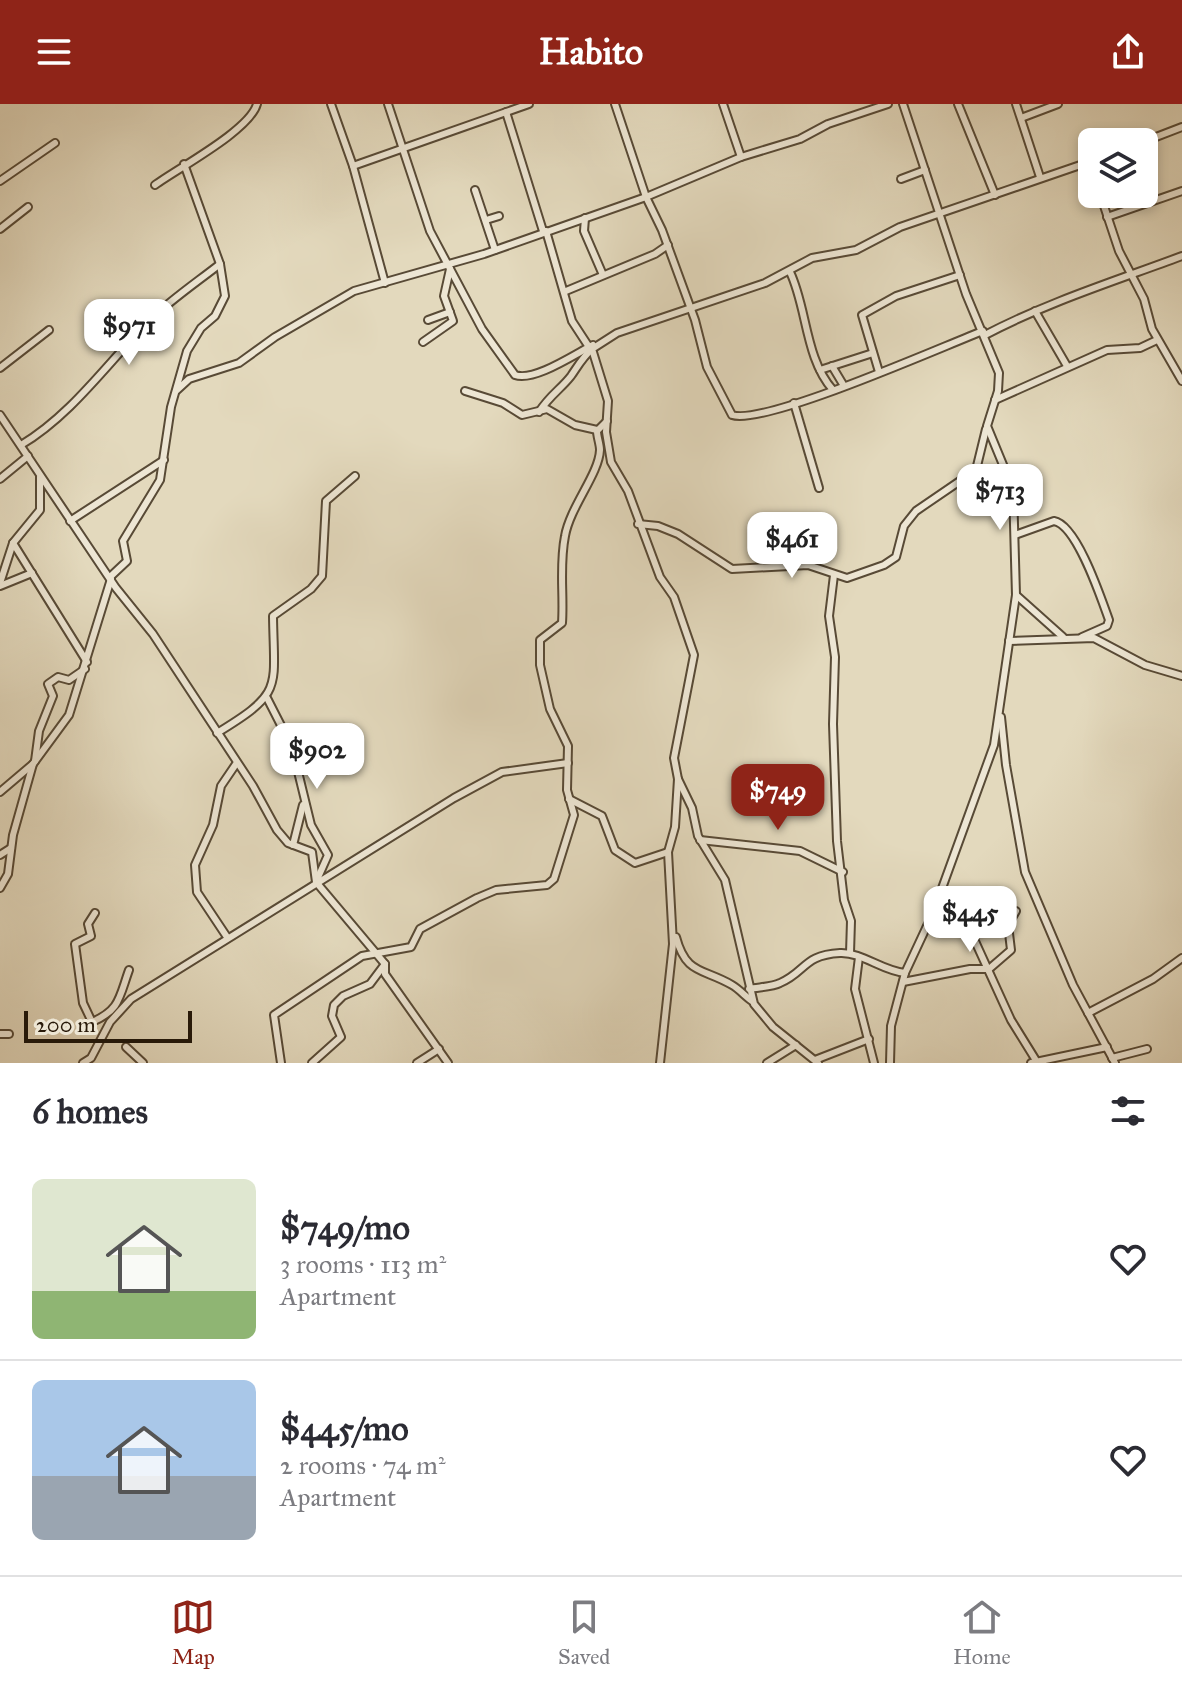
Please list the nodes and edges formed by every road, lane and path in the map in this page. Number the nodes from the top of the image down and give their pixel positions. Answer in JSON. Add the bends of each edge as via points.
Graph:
{"nodes":[{"id":1,"x":257,"y":104,"type":"edge"},
{"id":2,"x":331,"y":104,"type":"edge"},
{"id":3,"x":388,"y":104,"type":"edge"},
{"id":4,"x":529,"y":104,"type":"edge"},
{"id":5,"x":615,"y":104,"type":"edge"},
{"id":6,"x":723,"y":104,"type":"edge"},
{"id":7,"x":888,"y":104,"type":"edge"},
{"id":8,"x":903,"y":104,"type":"edge"},
{"id":9,"x":958,"y":104,"type":"edge"},
{"id":10,"x":1016,"y":104,"type":"edge"},
{"id":11,"x":1058,"y":104,"type":"edge"},
{"id":12,"x":869,"y":107,"type":"edge"},
{"id":13,"x":506,"y":112,"type":"junction"},
{"id":14,"x":1021,"y":118,"type":"junction"},
{"id":15,"x":1182,"y":127,"type":"edge"},
{"id":16,"x":1158,"y":136,"type":"edge"},
{"id":17,"x":55,"y":143,"type":"dead end"},
{"id":18,"x":402,"y":149,"type":"junction"},
{"id":19,"x":741,"y":157,"type":"junction"},
{"id":20,"x":184,"y":164,"type":"junction"},
{"id":21,"x":353,"y":166,"type":"junction"},
{"id":22,"x":1078,"y":166,"type":"edge"},
{"id":23,"x":925,"y":170,"type":"junction"},
{"id":24,"x":1040,"y":177,"type":"junction"},
{"id":25,"x":901,"y":179,"type":"dead end"},
{"id":26,"x":0,"y":181,"type":"edge"},
{"id":27,"x":155,"y":185,"type":"dead end"},
{"id":28,"x":475,"y":190,"type":"dead end"},
{"id":29,"x":1182,"y":191,"type":"edge"},
{"id":30,"x":995,"y":195,"type":"junction"},
{"id":31,"x":646,"y":197,"type":"junction"},
{"id":32,"x":28,"y":207,"type":"dead end"},
{"id":33,"x":1104,"y":208,"type":"edge"},
{"id":34,"x":940,"y":214,"type":"junction"},
{"id":35,"x":499,"y":216,"type":"dead end"},
{"id":36,"x":1107,"y":217,"type":"junction"},
{"id":37,"x":585,"y":218,"type":"junction"},
{"id":38,"x":486,"y":220,"type":"junction"},
{"id":39,"x":0,"y":229,"type":"edge"},
{"id":40,"x":545,"y":231,"type":"junction"},
{"id":41,"x":668,"y":245,"type":"junction"},
{"id":42,"x":495,"y":250,"type":"junction"},
{"id":43,"x":1181,"y":259,"type":"edge"},
{"id":44,"x":220,"y":264,"type":"junction"},
{"id":45,"x":448,"y":267,"type":"junction"},
{"id":46,"x":790,"y":272,"type":"junction"},
{"id":47,"x":1130,"y":272,"type":"junction"},
{"id":48,"x":603,"y":275,"type":"junction"},
{"id":49,"x":960,"y":275,"type":"junction"},
{"id":50,"x":385,"y":283,"type":"junction"},
{"id":51,"x":566,"y":291,"type":"junction"},
{"id":52,"x":691,"y":308,"type":"junction"},
{"id":53,"x":1035,"y":311,"type":"junction"},
{"id":54,"x":450,"y":312,"type":"junction"},
{"id":55,"x":428,"y":320,"type":"dead end"},
{"id":56,"x":49,"y":330,"type":"dead end"},
{"id":57,"x":984,"y":333,"type":"junction"},
{"id":58,"x":1157,"y":340,"type":"junction"},
{"id":59,"x":423,"y":342,"type":"dead end"},
{"id":60,"x":592,"y":347,"type":"junction"},
{"id":61,"x":873,"y":353,"type":"junction"},
{"id":62,"x":1182,"y":365,"type":"edge"},
{"id":63,"x":832,"y":366,"type":"junction"},
{"id":64,"x":1067,"y":366,"type":"junction"},
{"id":65,"x":0,"y":368,"type":"edge"},
{"id":66,"x":1174,"y":369,"type":"junction"},
{"id":67,"x":820,"y":370,"type":"junction"},
{"id":68,"x":879,"y":372,"type":"junction"},
{"id":69,"x":1182,"y":381,"type":"edge"},
{"id":70,"x":844,"y":386,"type":"junction"},
{"id":71,"x":177,"y":390,"type":"junction"},
{"id":72,"x":833,"y":390,"type":"junction"},
{"id":73,"x":465,"y":391,"type":"dead end"},
{"id":74,"x":995,"y":400,"type":"junction"},
{"id":75,"x":794,"y":403,"type":"junction"},
{"id":76,"x":539,"y":412,"type":"junction"},
{"id":77,"x":0,"y":415,"type":"edge"},
{"id":78,"x":607,"y":421,"type":"junction"},
{"id":79,"x":987,"y":426,"type":"junction"},
{"id":80,"x":597,"y":430,"type":"junction"},
{"id":81,"x":21,"y":445,"type":"junction"},
{"id":82,"x":28,"y":456,"type":"junction"},
{"id":83,"x":164,"y":460,"type":"junction"},
{"id":84,"x":355,"y":476,"type":"dead end"},
{"id":85,"x":40,"y":477,"type":"junction"},
{"id":86,"x":0,"y":479,"type":"edge"},
{"id":87,"x":819,"y":488,"type":"dead end"},
{"id":88,"x":70,"y":521,"type":"junction"},
{"id":89,"x":638,"y":524,"type":"junction"},
{"id":90,"x":1015,"y":535,"type":"junction"},
{"id":91,"x":13,"y":543,"type":"junction"},
{"id":92,"x":32,"y":573,"type":"junction"},
{"id":93,"x":834,"y":575,"type":"junction"},
{"id":94,"x":110,"y":578,"type":"junction"},
{"id":95,"x":0,"y":584,"type":"edge"},
{"id":96,"x":1016,"y":595,"type":"junction"},
{"id":97,"x":1063,"y":637,"type":"junction"},
{"id":98,"x":1082,"y":637,"type":"junction"},
{"id":99,"x":1009,"y":641,"type":"junction"},
{"id":100,"x":86,"y":666,"type":"junction"},
{"id":101,"x":1182,"y":676,"type":"edge"},
{"id":102,"x":267,"y":698,"type":"junction"},
{"id":103,"x":1001,"y":716,"type":"junction"},
{"id":104,"x":217,"y":733,"type":"junction"},
{"id":105,"x":34,"y":762,"type":"junction"},
{"id":106,"x":568,"y":763,"type":"junction"},
{"id":107,"x":236,"y":764,"type":"junction"},
{"id":108,"x":678,"y":779,"type":"junction"},
{"id":109,"x":0,"y":792,"type":"edge"},
{"id":110,"x":569,"y":799,"type":"junction"},
{"id":111,"x":304,"y":802,"type":"junction"},
{"id":112,"x":700,"y":840,"type":"junction"},
{"id":113,"x":293,"y":845,"type":"junction"},
{"id":114,"x":11,"y":848,"type":"junction"},
{"id":115,"x":668,"y":852,"type":"junction"},
{"id":116,"x":0,"y":855,"type":"edge"},
{"id":117,"x":843,"y":872,"type":"junction"},
{"id":118,"x":316,"y":882,"type":"junction"},
{"id":119,"x":0,"y":888,"type":"edge"},
{"id":120,"x":1016,"y":911,"type":"dead end"},
{"id":121,"x":95,"y":913,"type":"dead end"},
{"id":122,"x":1003,"y":914,"type":"dead end"},
{"id":123,"x":673,"y":926,"type":"junction"},
{"id":124,"x":227,"y":937,"type":"junction"},
{"id":125,"x":850,"y":953,"type":"junction"},
{"id":126,"x":377,"y":955,"type":"junction"},
{"id":127,"x":859,"y":957,"type":"junction"},
{"id":128,"x":1182,"y":958,"type":"edge"},
{"id":129,"x":385,"y":964,"type":"junction"},
{"id":130,"x":989,"y":969,"type":"junction"},
{"id":131,"x":129,"y":970,"type":"dead end"},
{"id":132,"x":905,"y":973,"type":"junction"},
{"id":133,"x":903,"y":982,"type":"junction"},
{"id":134,"x":749,"y":989,"type":"junction"},
{"id":135,"x":754,"y":1004,"type":"junction"},
{"id":136,"x":1088,"y":1013,"type":"junction"},
{"id":137,"x":0,"y":1034,"type":"edge"},
{"id":138,"x":9,"y":1034,"type":"dead end"},
{"id":139,"x":869,"y":1039,"type":"junction"},
{"id":140,"x":796,"y":1045,"type":"junction"},
{"id":141,"x":126,"y":1047,"type":"dead end"},
{"id":142,"x":1107,"y":1047,"type":"junction"},
{"id":143,"x":439,"y":1049,"type":"junction"},
{"id":144,"x":1147,"y":1049,"type":"dead end"},
{"id":145,"x":1114,"y":1060,"type":"edge"},
{"id":146,"x":816,"y":1062,"type":"edge"},
{"id":147,"x":1034,"y":1062,"type":"edge"},
{"id":148,"x":83,"y":1063,"type":"edge"},
{"id":149,"x":143,"y":1063,"type":"edge"},
{"id":150,"x":281,"y":1063,"type":"edge"},
{"id":151,"x":312,"y":1063,"type":"edge"},
{"id":152,"x":417,"y":1063,"type":"edge"},
{"id":153,"x":448,"y":1063,"type":"edge"},
{"id":154,"x":660,"y":1063,"type":"edge"},
{"id":155,"x":767,"y":1063,"type":"edge"},
{"id":156,"x":874,"y":1063,"type":"edge"},
{"id":157,"x":890,"y":1063,"type":"edge"}],
"edges":[{"from":1,"to":20,"type":"street","via":[[238,131]]},
{"from":2,"to":21,"type":"street"},
{"from":3,"to":18,"type":"street"},
{"from":4,"to":13,"type":"street"},
{"from":5,"to":31,"type":"street"},
{"from":6,"to":19,"type":"street"},
{"from":7,"to":12,"type":"street"},
{"from":8,"to":23,"type":"street"},
{"from":9,"to":30,"type":"street"},
{"from":10,"to":14,"type":"street"},
{"from":11,"to":14,"type":"street"},
{"from":12,"to":19,"type":"street","via":[[800,139]]},
{"from":13,"to":18,"type":"street"},
{"from":13,"to":40,"type":"street"},
{"from":14,"to":24,"type":"street"},
{"from":15,"to":16,"type":"street"},
{"from":17,"to":26,"type":"street"},
{"from":18,"to":21,"type":"street"},
{"from":18,"to":45,"type":"street"},
{"from":19,"to":31,"type":"street"},
{"from":20,"to":27,"type":"street"},
{"from":20,"to":44,"type":"street"},
{"from":21,"to":50,"type":"street"},
{"from":22,"to":24,"type":"street"},
{"from":23,"to":25,"type":"street"},
{"from":23,"to":34,"type":"street"},
{"from":24,"to":30,"type":"street"},
{"from":28,"to":38,"type":"street"},
{"from":29,"to":36,"type":"street"},
{"from":30,"to":34,"type":"street"},
{"from":31,"to":37,"type":"street"},
{"from":31,"to":41,"type":"street"},
{"from":32,"to":39,"type":"street"},
{"from":33,"to":36,"type":"street"},
{"from":34,"to":46,"type":"street","via":[[856,250],[812,258]]},
{"from":34,"to":49,"type":"street"},
{"from":35,"to":38,"type":"street"},
{"from":36,"to":47,"type":"street"},
{"from":37,"to":40,"type":"street"},
{"from":37,"to":48,"type":"street","via":[[584,231]]},
{"from":38,"to":42,"type":"street"},
{"from":40,"to":42,"type":"street"},
{"from":40,"to":51,"type":"street"},
{"from":41,"to":48,"type":"street"},
{"from":41,"to":52,"type":"street"},
{"from":42,"to":45,"type":"street"},
{"from":43,"to":47,"type":"street"},
{"from":44,"to":71,"type":"street","via":[[223,304],[187,351]]},
{"from":44,"to":81,"type":"street","via":[[153,318],[90,385]]},
{"from":45,"to":50,"type":"street"},
{"from":45,"to":54,"type":"street","via":[[444,296]]},
{"from":45,"to":60,"type":"street","via":[[515,375],[550,367]]},
{"from":46,"to":52,"type":"street"},
{"from":46,"to":67,"type":"street"},
{"from":47,"to":53,"type":"street"},
{"from":47,"to":58,"type":"street"},
{"from":48,"to":51,"type":"street"},
{"from":49,"to":57,"type":"street"},
{"from":49,"to":61,"type":"street","via":[[896,296],[862,315]]},
{"from":50,"to":71,"type":"street","via":[[354,291],[239,363],[189,379]]},
{"from":51,"to":60,"type":"street","via":[[572,321]]},
{"from":52,"to":60,"type":"street"},
{"from":52,"to":75,"type":"street","via":[[707,367],[732,415],[743,417]]},
{"from":53,"to":57,"type":"street"},
{"from":53,"to":64,"type":"street"},
{"from":54,"to":55,"type":"street"},
{"from":54,"to":59,"type":"street","via":[[451,323]]},
{"from":56,"to":65,"type":"street"},
{"from":57,"to":68,"type":"street"},
{"from":57,"to":74,"type":"street","via":[[999,373]]},
{"from":58,"to":64,"type":"street","via":[[1136,349],[1113,348]]},
{"from":58,"to":66,"type":"street"},
{"from":60,"to":76,"type":"street"},
{"from":60,"to":78,"type":"street","via":[[608,401]]},
{"from":61,"to":63,"type":"street"},
{"from":61,"to":68,"type":"street"},
{"from":62,"to":66,"type":"street"},
{"from":63,"to":67,"type":"street"},
{"from":63,"to":70,"type":"street"},
{"from":64,"to":74,"type":"street"},
{"from":66,"to":69,"type":"street"},
{"from":67,"to":72,"type":"street"},
{"from":68,"to":70,"type":"street"},
{"from":70,"to":72,"type":"street"},
{"from":71,"to":83,"type":"street"},
{"from":72,"to":75,"type":"street"},
{"from":73,"to":76,"type":"street","via":[[522,415]]},
{"from":74,"to":79,"type":"street"},
{"from":75,"to":87,"type":"street"},
{"from":76,"to":80,"type":"street","via":[[549,410],[568,423]]},
{"from":77,"to":81,"type":"street"},
{"from":78,"to":80,"type":"street"},
{"from":78,"to":89,"type":"street","via":[[611,462]]},
{"from":79,"to":90,"type":"street","via":[[1012,480]]},
{"from":79,"to":93,"type":"street","via":[[976,470],[916,511],[904,526],[896,557],[854,577]]},
{"from":80,"to":106,"type":"street","via":[[600,449],[595,466],[565,535],[562,623],[540,640],[547,698],[568,746]]},
{"from":81,"to":82,"type":"street"},
{"from":82,"to":85,"type":"street"},
{"from":82,"to":86,"type":"street"},
{"from":83,"to":88,"type":"street"},
{"from":83,"to":94,"type":"street","via":[[160,480],[123,541],[127,561]]},
{"from":84,"to":102,"type":"street","via":[[326,501],[320,580],[273,616],[276,660]]},
{"from":85,"to":88,"type":"street"},
{"from":85,"to":91,"type":"street","via":[[40,510]]},
{"from":88,"to":94,"type":"street"},
{"from":89,"to":93,"type":"street","via":[[678,534],[732,569],[808,565]]},
{"from":89,"to":108,"type":"street","via":[[674,597],[694,655],[674,758]]},
{"from":90,"to":96,"type":"street"},
{"from":90,"to":98,"type":"street","via":[[1054,521],[1068,529],[1109,620],[1107,626]]},
{"from":91,"to":92,"type":"street"},
{"from":91,"to":95,"type":"street"},
{"from":92,"to":95,"type":"street"},
{"from":92,"to":100,"type":"street"},
{"from":93,"to":117,"type":"street","via":[[829,630],[835,657],[837,841]]},
{"from":94,"to":100,"type":"street"},
{"from":94,"to":104,"type":"street"},
{"from":96,"to":97,"type":"street"},
{"from":96,"to":99,"type":"street"},
{"from":97,"to":98,"type":"street"},
{"from":97,"to":99,"type":"street"},
{"from":98,"to":101,"type":"street","via":[[1099,639],[1145,665]]},
{"from":99,"to":103,"type":"street"},
{"from":100,"to":105,"type":"street","via":[[69,715]]},
{"from":100,"to":105,"type":"street","via":[[69,680],[58,677],[48,684],[53,696]]},
{"from":102,"to":104,"type":"street"},
{"from":102,"to":111,"type":"street","via":[[292,747]]},
{"from":103,"to":132,"type":"street","via":[[959,844]]},
{"from":103,"to":136,"type":"street","via":[[1025,872]]},
{"from":104,"to":107,"type":"street"},
{"from":105,"to":109,"type":"street"},
{"from":105,"to":114,"type":"street"},
{"from":106,"to":110,"type":"street"},
{"from":106,"to":118,"type":"street","via":[[502,772]]},
{"from":107,"to":113,"type":"street","via":[[277,830]]},
{"from":107,"to":124,"type":"street","via":[[221,786],[213,825],[195,865],[197,892]]},
{"from":108,"to":112,"type":"street"},
{"from":108,"to":115,"type":"street"},
{"from":110,"to":115,"type":"street","via":[[602,816],[615,850],[635,863]]},
{"from":110,"to":126,"type":"street","via":[[574,818],[550,883],[496,890],[420,929],[411,947]]},
{"from":111,"to":113,"type":"street"},
{"from":111,"to":118,"type":"street","via":[[328,855]]},
{"from":112,"to":117,"type":"street","via":[[800,851]]},
{"from":112,"to":134,"type":"street","via":[[725,880]]},
{"from":113,"to":118,"type":"street","via":[[312,852]]},
{"from":114,"to":116,"type":"street"},
{"from":114,"to":119,"type":"street","via":[[8,874]]},
{"from":115,"to":123,"type":"street"},
{"from":117,"to":125,"type":"street"},
{"from":118,"to":124,"type":"street"},
{"from":118,"to":126,"type":"street"},
{"from":120,"to":130,"type":"street","via":[[1008,925],[1011,950]]},
{"from":121,"to":131,"type":"street","via":[[88,924],[91,936],[75,944],[83,1003],[92,1022],[111,1014]]},
{"from":122,"to":130,"type":"street","via":[[974,920],[969,928]]},
{"from":123,"to":135,"type":"street","via":[[681,955],[698,972],[732,985]]},
{"from":123,"to":154,"type":"street"},
{"from":124,"to":148,"type":"street","via":[[131,999]]},
{"from":125,"to":127,"type":"street"},
{"from":125,"to":134,"type":"street","via":[[816,957],[782,983]]},
{"from":126,"to":129,"type":"street"},
{"from":126,"to":150,"type":"street","via":[[362,956],[274,1015]]},
{"from":127,"to":132,"type":"street"},
{"from":127,"to":139,"type":"street","via":[[855,989]]},
{"from":128,"to":136,"type":"street"},
{"from":129,"to":143,"type":"street","via":[[385,974]]},
{"from":129,"to":151,"type":"street","via":[[370,984],[334,1005],[332,1016],[341,1037]]},
{"from":130,"to":133,"type":"street"},
{"from":130,"to":147,"type":"street"},
{"from":132,"to":133,"type":"street"},
{"from":133,"to":157,"type":"street","via":[[891,1026]]},
{"from":134,"to":135,"type":"street"},
{"from":135,"to":140,"type":"street"},
{"from":136,"to":142,"type":"street"},
{"from":137,"to":138,"type":"street"},
{"from":139,"to":146,"type":"street"},
{"from":139,"to":156,"type":"street"},
{"from":140,"to":146,"type":"street"},
{"from":140,"to":155,"type":"street"},
{"from":141,"to":149,"type":"street"},
{"from":142,"to":145,"type":"street"},
{"from":142,"to":147,"type":"street"},
{"from":143,"to":152,"type":"street"},
{"from":143,"to":153,"type":"street"},
{"from":144,"to":145,"type":"street"}]}
